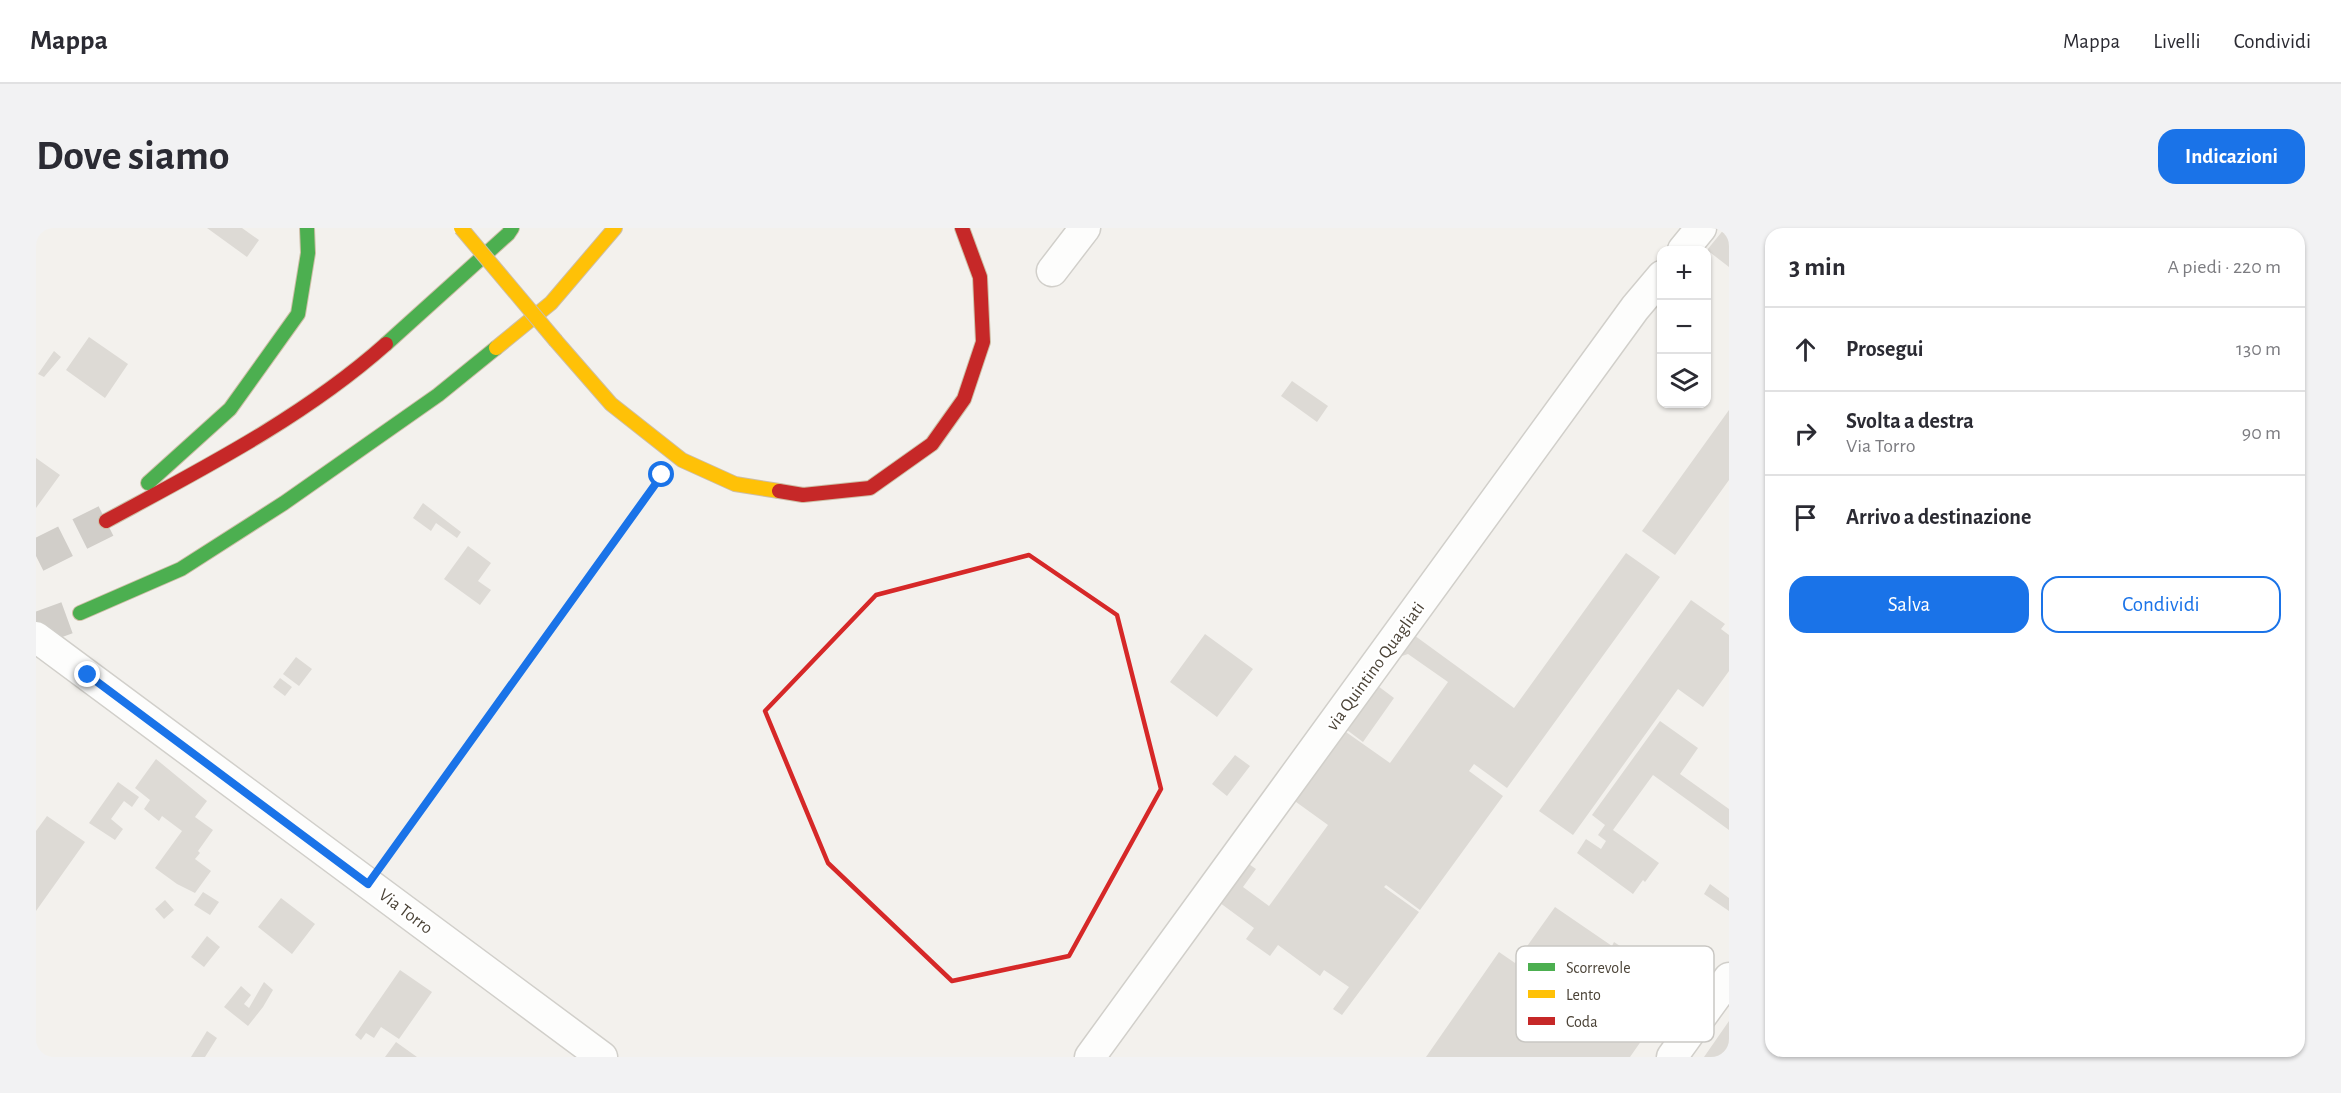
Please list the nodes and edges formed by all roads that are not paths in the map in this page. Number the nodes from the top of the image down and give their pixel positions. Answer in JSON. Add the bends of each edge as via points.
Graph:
{"nodes":[{"id":1,"x":307,"y":228,"type":"edge"},
{"id":2,"x":461,"y":228,"type":"edge"},
{"id":3,"x":512,"y":228,"type":"edge"},
{"id":4,"x":615,"y":228,"type":"edge"},
{"id":5,"x":962,"y":228,"type":"edge"},
{"id":6,"x":1085,"y":228,"type":"edge"},
{"id":7,"x":1701,"y":228,"type":"edge"},
{"id":8,"x":1686,"y":246,"type":"edge"},
{"id":9,"x":1052,"y":271,"type":"dead end"},
{"id":10,"x":1657,"y":282,"type":"edge"},
{"id":11,"x":80,"y":613,"type":"tunnel mouth"},
{"id":12,"x":36,"y":636,"type":"edge"},
{"id":13,"x":1729,"y":978,"type":"edge"},
{"id":14,"x":1714,"y":999,"type":"edge"},
{"id":15,"x":1683,"y":1042,"type":"edge"},
{"id":16,"x":602,"y":1057,"type":"edge"},
{"id":17,"x":1090,"y":1057,"type":"edge"},
{"id":18,"x":1672,"y":1057,"type":"edge"}],
"edges":[{"from":1,"to":3,"type":"highway","via":[[308,253],[298,314],[230,409],[105,521],[230,453],[353,373]]},
{"from":2,"to":5,"type":"highway","bridge":true,"via":[[611,404],[682,460],[735,484],[803,495],[870,488],[932,444],[964,399],[983,342],[980,277]]},
{"from":4,"to":11,"type":"highway","via":[[551,303],[438,395],[284,503],[181,568]]},
{"from":6,"to":9,"type":"street"},
{"from":7,"to":8,"type":"street"},
{"from":10,"to":17,"type":"street","name":"via Quintino Quagliati"},
{"from":12,"to":16,"type":"street","name":"Via Torro"},
{"from":13,"to":14,"type":"street"},
{"from":15,"to":18,"type":"street"}]}
